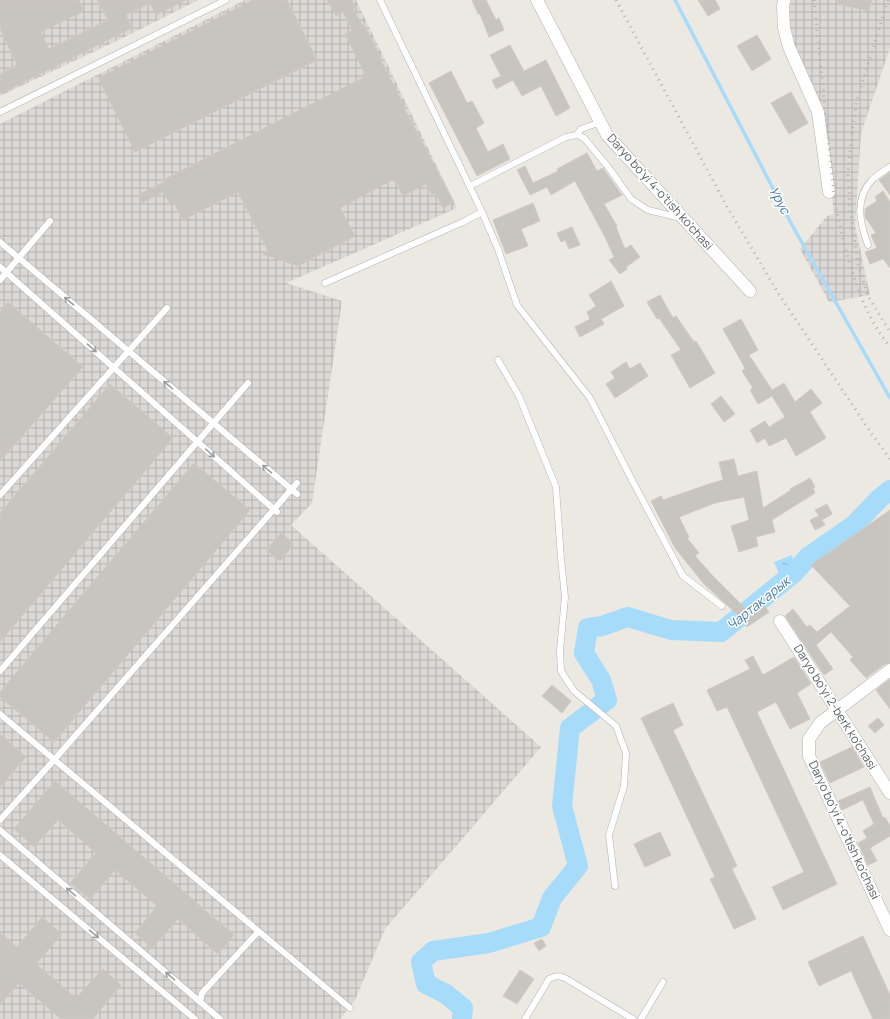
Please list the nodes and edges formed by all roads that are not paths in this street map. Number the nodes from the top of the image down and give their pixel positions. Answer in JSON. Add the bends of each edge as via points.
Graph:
{"nodes":[{"id":1,"x":226,"y":0,"type":"edge"},
{"id":2,"x":380,"y":0,"type":"edge"},
{"id":3,"x":537,"y":0,"type":"edge"},
{"id":4,"x":784,"y":0,"type":"edge"},
{"id":5,"x":0,"y":112,"type":"edge"},
{"id":6,"x":601,"y":122,"type":"junction"},
{"id":7,"x":577,"y":135,"type":"junction"},
{"id":8,"x":890,"y":167,"type":"edge"},
{"id":9,"x":470,"y":186,"type":"junction"},
{"id":10,"x":829,"y":192,"type":"dead end"},
{"id":11,"x":482,"y":212,"type":"junction"},
{"id":12,"x":684,"y":219,"type":"junction"},
{"id":13,"x":50,"y":221,"type":"dead end"},
{"id":14,"x":0,"y":242,"type":"edge"},
{"id":15,"x":868,"y":245,"type":"dead end"},
{"id":16,"x":19,"y":258,"type":"junction"},
{"id":17,"x":0,"y":267,"type":"edge"},
{"id":18,"x":7,"y":273,"type":"junction"},
{"id":19,"x":0,"y":280,"type":"edge"},
{"id":20,"x":325,"y":283,"type":"dead end"},
{"id":21,"x":750,"y":291,"type":"dead end"},
{"id":22,"x":167,"y":308,"type":"dead end"},
{"id":23,"x":129,"y":351,"type":"junction"},
{"id":24,"x":498,"y":360,"type":"dead end"},
{"id":25,"x":114,"y":368,"type":"junction"},
{"id":26,"x":248,"y":383,"type":"dead end"},
{"id":27,"x":214,"y":423,"type":"junction"},
{"id":28,"x":198,"y":442,"type":"junction"},
{"id":29,"x":297,"y":483,"type":"dead end"},
{"id":30,"x":291,"y":489,"type":"junction"},
{"id":31,"x":297,"y":494,"type":"dead end"},
{"id":32,"x":0,"y":495,"type":"edge"},
{"id":33,"x":275,"y":510,"type":"junction"},
{"id":34,"x":722,"y":606,"type":"dead end"},
{"id":35,"x":780,"y":621,"type":"dead end"},
{"id":36,"x":890,"y":670,"type":"edge"},
{"id":37,"x":0,"y":671,"type":"edge"},
{"id":38,"x":836,"y":710,"type":"junction"},
{"id":39,"x":0,"y":714,"type":"edge"},
{"id":40,"x":54,"y":760,"type":"junction"},
{"id":41,"x":890,"y":793,"type":"edge"},
{"id":42,"x":0,"y":820,"type":"edge"},
{"id":43,"x":0,"y":830,"type":"edge"},
{"id":44,"x":0,"y":855,"type":"edge"},
{"id":45,"x":615,"y":886,"type":"dead end"},
{"id":46,"x":890,"y":930,"type":"edge"},
{"id":47,"x":258,"y":932,"type":"junction"},
{"id":48,"x":663,"y":982,"type":"dead end"},
{"id":49,"x":200,"y":1002,"type":"junction"},
{"id":50,"x":350,"y":1008,"type":"dead end"},
{"id":51,"x":195,"y":1019,"type":"edge"},
{"id":52,"x":220,"y":1019,"type":"edge"},
{"id":53,"x":525,"y":1019,"type":"edge"},
{"id":54,"x":633,"y":1019,"type":"edge"},
{"id":55,"x":641,"y":1019,"type":"edge"}],
"edges":[{"from":1,"to":5,"type":"lane"},
{"from":2,"to":9,"type":"lane"},
{"from":3,"to":6,"type":"street","name":"Daryo bo'yi 4-o'tish ko'chasi"},
{"from":4,"to":10,"type":"street","via":[[784,28],[789,47],[818,112]]},
{"from":6,"to":7,"type":"lane","via":[[581,128]]},
{"from":6,"to":12,"type":"street","name":"Daryo bo'yi 4-o'tish ko'chasi","via":[[607,135]]},
{"from":7,"to":9,"type":"lane","via":[[566,137]]},
{"from":7,"to":12,"type":"lane","via":[[584,138],[631,199],[648,210]]},
{"from":8,"to":15,"type":"lane","via":[[872,180],[863,193],[861,226]]},
{"from":9,"to":11,"type":"lane"},
{"from":11,"to":20,"type":"lane"},
{"from":11,"to":34,"type":"lane","via":[[518,305],[590,398],[683,576]]},
{"from":12,"to":21,"type":"street","name":"Daryo bo'yi 4-o'tish ko'chasi"},
{"from":13,"to":16,"type":"lane"},
{"from":14,"to":16,"type":"lane"},
{"from":16,"to":18,"type":"lane"},
{"from":23,"to":16,"type":"lane","one_way":true},
{"from":17,"to":18,"type":"lane"},
{"from":18,"to":19,"type":"lane"},
{"from":18,"to":25,"type":"lane","one_way":true},
{"from":22,"to":23,"type":"lane"},
{"from":23,"to":25,"type":"lane"},
{"from":27,"to":23,"type":"lane","one_way":true},
{"from":24,"to":45,"type":"lane","via":[[519,396],[556,487],[565,597],[560,650],[562,671],[574,691],[616,726],[626,752],[624,786],[609,835]]},
{"from":25,"to":28,"type":"lane"},
{"from":25,"to":32,"type":"lane"},
{"from":26,"to":27,"type":"lane"},
{"from":27,"to":28,"type":"lane"},
{"from":30,"to":27,"type":"lane","one_way":true},
{"from":28,"to":33,"type":"lane","one_way":true},
{"from":28,"to":37,"type":"lane"},
{"from":29,"to":30,"type":"lane"},
{"from":30,"to":31,"type":"lane"},
{"from":30,"to":33,"type":"lane"},
{"from":33,"to":40,"type":"lane"},
{"from":35,"to":38,"type":"street","name":"Daryo bo'yi 2-berk ko'chasi"},
{"from":36,"to":38,"type":"street","name":"Daryo bo'yi 4-o'tish ko'chasi"},
{"from":38,"to":41,"type":"street","name":"Daryo bo'yi 2-berk ko'chasi"},
{"from":38,"to":46,"type":"street","name":"Daryo bo'yi 4-o'tish ko'chasi","via":[[820,723],[809,739],[809,756]]},
{"from":39,"to":40,"type":"lane"},
{"from":40,"to":42,"type":"lane"},
{"from":40,"to":47,"type":"lane"},
{"from":49,"to":43,"type":"lane","one_way":true},
{"from":44,"to":51,"type":"lane","one_way":true},
{"from":47,"to":49,"type":"lane","via":[[202,993]]},
{"from":47,"to":50,"type":"lane"},
{"from":48,"to":55,"type":"lane"},
{"from":49,"to":52,"type":"lane"},
{"from":53,"to":54,"type":"lane","via":[[549,980],[555,976],[564,978]]}]}
